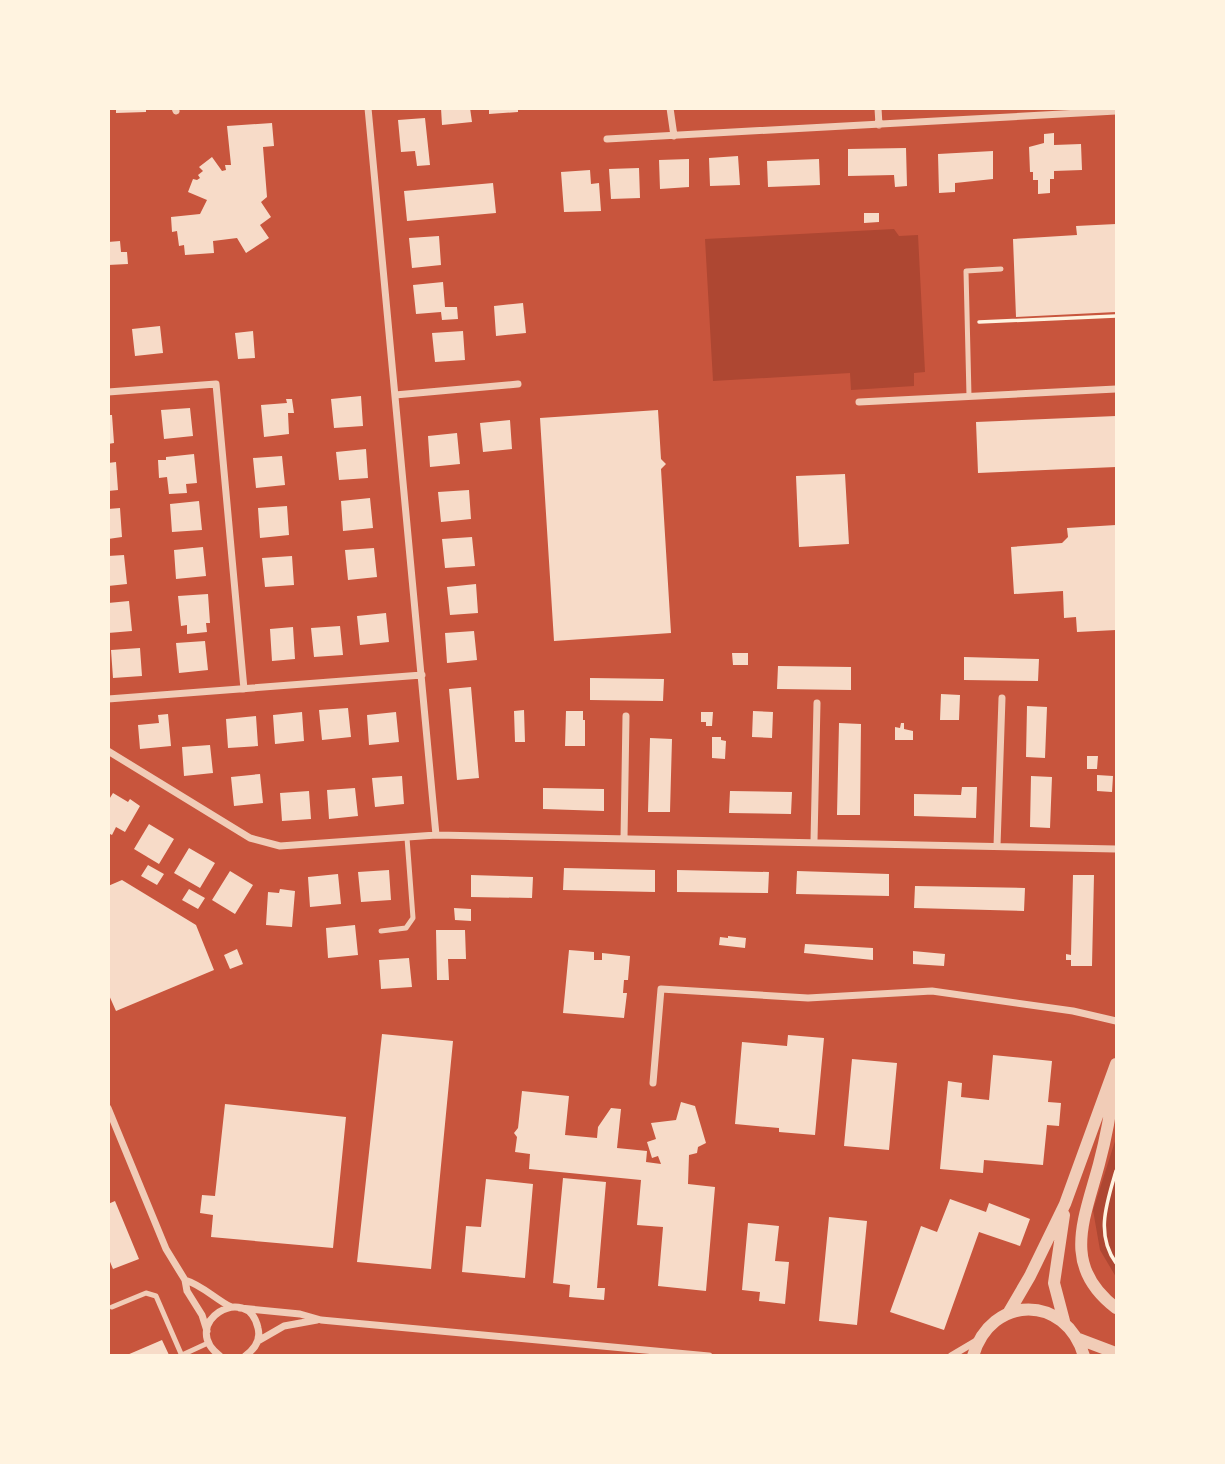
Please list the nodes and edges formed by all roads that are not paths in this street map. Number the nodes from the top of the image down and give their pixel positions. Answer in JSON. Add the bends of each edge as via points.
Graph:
{"nodes":[{"id":1,"x":368,"y":108,"type":"edge"},
{"id":2,"x":670,"y":108,"type":"edge"},
{"id":3,"x":877,"y":108,"type":"edge"},
{"id":4,"x":1070,"y":111,"type":"edge"},
{"id":5,"x":1116,"y":111,"type":"edge"},
{"id":6,"x":879,"y":125,"type":"junction"},
{"id":7,"x":674,"y":136,"type":"junction"},
{"id":8,"x":607,"y":139,"type":"dead end"},
{"id":9,"x":1000,"y":269,"type":"dead end"},
{"id":10,"x":518,"y":384,"type":"dead end"},
{"id":11,"x":1116,"y":389,"type":"edge"},
{"id":12,"x":108,"y":392,"type":"edge"},
{"id":13,"x":395,"y":395,"type":"junction"},
{"id":14,"x":969,"y":396,"type":"junction"},
{"id":15,"x":859,"y":402,"type":"dead end"},
{"id":16,"x":422,"y":675,"type":"junction"},
{"id":17,"x":244,"y":689,"type":"junction"},
{"id":18,"x":1002,"y":698,"type":"dead end"},
{"id":19,"x":108,"y":699,"type":"edge"},
{"id":20,"x":817,"y":703,"type":"dead end"},
{"id":21,"x":626,"y":716,"type":"dead end"},
{"id":22,"x":108,"y":751,"type":"edge"},
{"id":23,"x":436,"y":835,"type":"junction"},
{"id":24,"x":407,"y":838,"type":"junction"},
{"id":25,"x":624,"y":839,"type":"junction"},
{"id":26,"x":814,"y":841,"type":"junction"},
{"id":27,"x":997,"y":846,"type":"junction"},
{"id":28,"x":1116,"y":849,"type":"edge"},
{"id":29,"x":381,"y":931,"type":"dead end"},
{"id":30,"x":1116,"y":1021,"type":"edge"},
{"id":31,"x":1116,"y":1065,"type":"edge"},
{"id":32,"x":653,"y":1083,"type":"dead end"},
{"id":33,"x":108,"y":1108,"type":"edge"},
{"id":34,"x":1065,"y":1204,"type":"junction"},
{"id":35,"x":185,"y":1280,"type":"junction"},
{"id":36,"x":112,"y":1307,"type":"dead end"},
{"id":37,"x":235,"y":1307,"type":"junction"},
{"id":38,"x":1116,"y":1308,"type":"edge"},
{"id":39,"x":1009,"y":1312,"type":"junction"},
{"id":40,"x":321,"y":1320,"type":"junction"},
{"id":41,"x":1064,"y":1321,"type":"junction"},
{"id":42,"x":207,"y":1331,"type":"junction"},
{"id":43,"x":1079,"y":1339,"type":"junction"},
{"id":44,"x":978,"y":1340,"type":"junction"},
{"id":45,"x":208,"y":1343,"type":"junction"},
{"id":46,"x":252,"y":1350,"type":"edge"},
{"id":47,"x":1116,"y":1353,"type":"edge"},
{"id":48,"x":182,"y":1355,"type":"edge"},
{"id":49,"x":218,"y":1355,"type":"edge"},
{"id":50,"x":709,"y":1356,"type":"edge"},
{"id":51,"x":951,"y":1356,"type":"edge"},
{"id":52,"x":973,"y":1356,"type":"edge"},
{"id":53,"x":1084,"y":1356,"type":"edge"}],
"edges":[{"from":1,"to":13,"type":"street"},
{"from":2,"to":7,"type":"street"},
{"from":3,"to":6,"type":"street"},
{"from":4,"to":5,"type":"street"},
{"from":4,"to":6,"type":"street"},
{"from":6,"to":7,"type":"street"},
{"from":7,"to":8,"type":"street"},
{"from":9,"to":14,"type":"lane","via":[[966,271]]},
{"from":10,"to":13,"type":"street"},
{"from":11,"to":14,"type":"street"},
{"from":12,"to":17,"type":"street","via":[[216,384]]},
{"from":13,"to":16,"type":"street"},
{"from":14,"to":15,"type":"street"},
{"from":16,"to":17,"type":"street"},
{"from":16,"to":23,"type":"street"},
{"from":17,"to":19,"type":"street"},
{"from":18,"to":27,"type":"street"},
{"from":20,"to":26,"type":"street"},
{"from":21,"to":25,"type":"street"},
{"from":22,"to":24,"type":"street","via":[[250,838],[280,846]]},
{"from":23,"to":24,"type":"street"},
{"from":23,"to":25,"type":"street"},
{"from":24,"to":29,"type":"lane","via":[[413,918],[406,928]]},
{"from":25,"to":26,"type":"street"},
{"from":26,"to":27,"type":"street"},
{"from":27,"to":28,"type":"street"},
{"from":30,"to":32,"type":"street","via":[[932,991],[808,998],[662,989]]},
{"from":31,"to":34,"type":"street"},
{"from":31,"to":38,"type":"street","via":[[1111,1109],[1079,1245],[1091,1282]]},
{"from":33,"to":35,"type":"street","via":[[166,1249]]},
{"from":34,"to":39,"type":"street"},
{"from":34,"to":41,"type":"street","via":[[1054,1283]]},
{"from":35,"to":37,"type":"street"},
{"from":35,"to":42,"type":"street"},
{"from":36,"to":48,"type":"lane","via":[[146,1293],[156,1296]]},
{"from":37,"to":40,"type":"street"},
{"from":37,"to":42,"type":"street","via":[[216,1313]]},
{"from":37,"to":46,"type":"street","via":[[247,1311],[258,1324]]},
{"from":39,"to":41,"type":"street","via":[[1047,1312]]},
{"from":39,"to":44,"type":"street","via":[[991,1323]]},
{"from":40,"to":46,"type":"street","via":[[284,1326]]},
{"from":40,"to":50,"type":"street"},
{"from":41,"to":43,"type":"street"},
{"from":42,"to":45,"type":"street"},
{"from":43,"to":47,"type":"street"},
{"from":43,"to":53,"type":"street"},
{"from":44,"to":51,"type":"street"},
{"from":44,"to":52,"type":"street"},
{"from":45,"to":48,"type":"lane"},
{"from":45,"to":49,"type":"street"}]}
